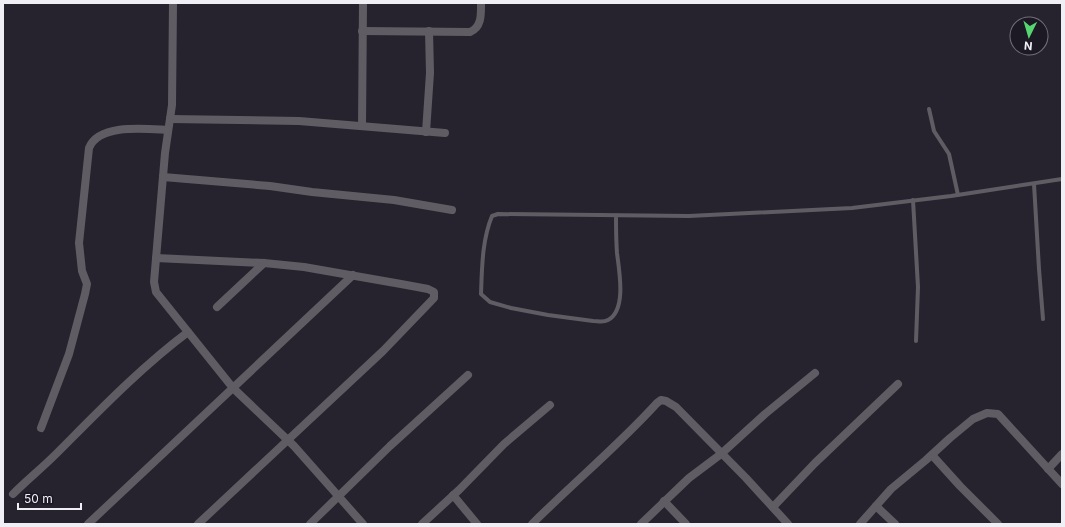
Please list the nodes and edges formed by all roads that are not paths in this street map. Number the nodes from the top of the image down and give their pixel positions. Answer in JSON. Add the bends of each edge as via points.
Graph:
{"nodes":[{"id":1,"x":173,"y":3,"type":"edge"},
{"id":2,"x":363,"y":3,"type":"edge"},
{"id":3,"x":481,"y":3,"type":"edge"},
{"id":4,"x":362,"y":31,"type":"junction"},
{"id":5,"x":429,"y":31,"type":"junction"},
{"id":6,"x":929,"y":108,"type":"dead end"},
{"id":7,"x":170,"y":119,"type":"junction"},
{"id":8,"x":362,"y":126,"type":"junction"},
{"id":9,"x":168,"y":130,"type":"junction"},
{"id":10,"x":426,"y":132,"type":"junction"},
{"id":11,"x":445,"y":133,"type":"dead end"},
{"id":12,"x":163,"y":177,"type":"junction"},
{"id":13,"x":1062,"y":179,"type":"edge"},
{"id":14,"x":1034,"y":184,"type":"junction"},
{"id":15,"x":958,"y":195,"type":"junction"},
{"id":16,"x":913,"y":200,"type":"junction"},
{"id":17,"x":452,"y":210,"type":"dead end"},
{"id":18,"x":616,"y":216,"type":"junction"},
{"id":19,"x":156,"y":258,"type":"junction"},
{"id":20,"x":264,"y":263,"type":"junction"},
{"id":21,"x":353,"y":275,"type":"junction"},
{"id":22,"x":218,"y":307,"type":"dead end"},
{"id":23,"x":1043,"y":320,"type":"dead end"},
{"id":24,"x":188,"y":332,"type":"junction"},
{"id":25,"x":916,"y":341,"type":"dead end"},
{"id":26,"x":815,"y":373,"type":"dead end"},
{"id":27,"x":468,"y":375,"type":"dead end"},
{"id":28,"x":898,"y":384,"type":"dead end"},
{"id":29,"x":233,"y":388,"type":"junction"},
{"id":30,"x":550,"y":405,"type":"dead end"},
{"id":31,"x":41,"y":428,"type":"dead end"},
{"id":32,"x":288,"y":441,"type":"junction"},
{"id":33,"x":721,"y":454,"type":"junction"},
{"id":34,"x":1062,"y":454,"type":"edge"},
{"id":35,"x":932,"y":455,"type":"junction"},
{"id":36,"x":1048,"y":469,"type":"junction"},
{"id":37,"x":1062,"y":484,"type":"edge"},
{"id":38,"x":13,"y":494,"type":"dead end"},
{"id":39,"x":338,"y":496,"type":"junction"},
{"id":40,"x":453,"y":496,"type":"junction"},
{"id":41,"x":664,"y":501,"type":"junction"},
{"id":42,"x":876,"y":506,"type":"junction"},
{"id":43,"x":773,"y":507,"type":"junction"},
{"id":44,"x":88,"y":524,"type":"edge"},
{"id":45,"x":198,"y":524,"type":"edge"},
{"id":46,"x":310,"y":524,"type":"edge"},
{"id":47,"x":363,"y":524,"type":"edge"},
{"id":48,"x":422,"y":524,"type":"edge"},
{"id":49,"x":477,"y":524,"type":"edge"},
{"id":50,"x":532,"y":524,"type":"edge"},
{"id":51,"x":641,"y":524,"type":"edge"},
{"id":52,"x":686,"y":524,"type":"edge"},
{"id":53,"x":788,"y":524,"type":"edge"},
{"id":54,"x":860,"y":524,"type":"edge"},
{"id":55,"x":895,"y":524,"type":"edge"},
{"id":56,"x":998,"y":524,"type":"edge"}],
"edges":[{"from":1,"to":7,"type":"street"},
{"from":2,"to":4,"type":"street"},
{"from":3,"to":5,"type":"street","via":[[481,19],[474,30]]},
{"from":4,"to":5,"type":"street"},
{"from":4,"to":8,"type":"street"},
{"from":5,"to":10,"type":"street","via":[[430,73]]},
{"from":6,"to":15,"type":"lane","via":[[934,131],[949,154]]},
{"from":7,"to":8,"type":"street","via":[[258,120]]},
{"from":7,"to":9,"type":"street"},
{"from":8,"to":10,"type":"street"},
{"from":9,"to":12,"type":"street"},
{"from":9,"to":31,"type":"street","via":[[116,131],[91,141],[88,148],[79,243],[82,271],[87,284],[69,354]]},
{"from":10,"to":11,"type":"street"},
{"from":12,"to":17,"type":"street","via":[[394,200]]},
{"from":12,"to":19,"type":"street"},
{"from":13,"to":14,"type":"lane"},
{"from":14,"to":15,"type":"lane"},
{"from":14,"to":23,"type":"lane"},
{"from":15,"to":16,"type":"lane"},
{"from":16,"to":18,"type":"lane","via":[[852,208],[689,216]]},
{"from":16,"to":25,"type":"lane","via":[[918,287]]},
{"from":18,"to":18,"type":"lane","via":[[492,216],[485,244],[481,294],[490,302],[528,312],[602,322],[608,320],[617,310],[620,294]]},
{"from":19,"to":20,"type":"street"},
{"from":19,"to":24,"type":"street","via":[[156,292]]},
{"from":20,"to":21,"type":"street"},
{"from":20,"to":22,"type":"street"},
{"from":21,"to":29,"type":"street"},
{"from":21,"to":32,"type":"street","via":[[428,289],[434,292],[434,298],[383,351]]},
{"from":24,"to":29,"type":"street"},
{"from":24,"to":38,"type":"street","via":[[119,391]]},
{"from":26,"to":33,"type":"street"},
{"from":27,"to":39,"type":"street"},
{"from":28,"to":43,"type":"street"},
{"from":29,"to":32,"type":"street"},
{"from":29,"to":44,"type":"street"},
{"from":30,"to":40,"type":"street","via":[[504,444]]},
{"from":32,"to":39,"type":"street"},
{"from":32,"to":45,"type":"street"},
{"from":33,"to":41,"type":"street"},
{"from":33,"to":43,"type":"street"},
{"from":33,"to":50,"type":"street","via":[[676,407],[661,400]]},
{"from":34,"to":36,"type":"street"},
{"from":35,"to":36,"type":"street","via":[[973,419],[987,412],[998,414]]},
{"from":35,"to":42,"type":"street","via":[[891,489]]},
{"from":35,"to":56,"type":"street"},
{"from":36,"to":37,"type":"street"},
{"from":39,"to":46,"type":"street"},
{"from":39,"to":47,"type":"street"},
{"from":40,"to":48,"type":"street"},
{"from":40,"to":49,"type":"street"},
{"from":41,"to":51,"type":"street"},
{"from":41,"to":52,"type":"street"},
{"from":42,"to":54,"type":"street"},
{"from":42,"to":55,"type":"street"},
{"from":43,"to":53,"type":"street"}]}
